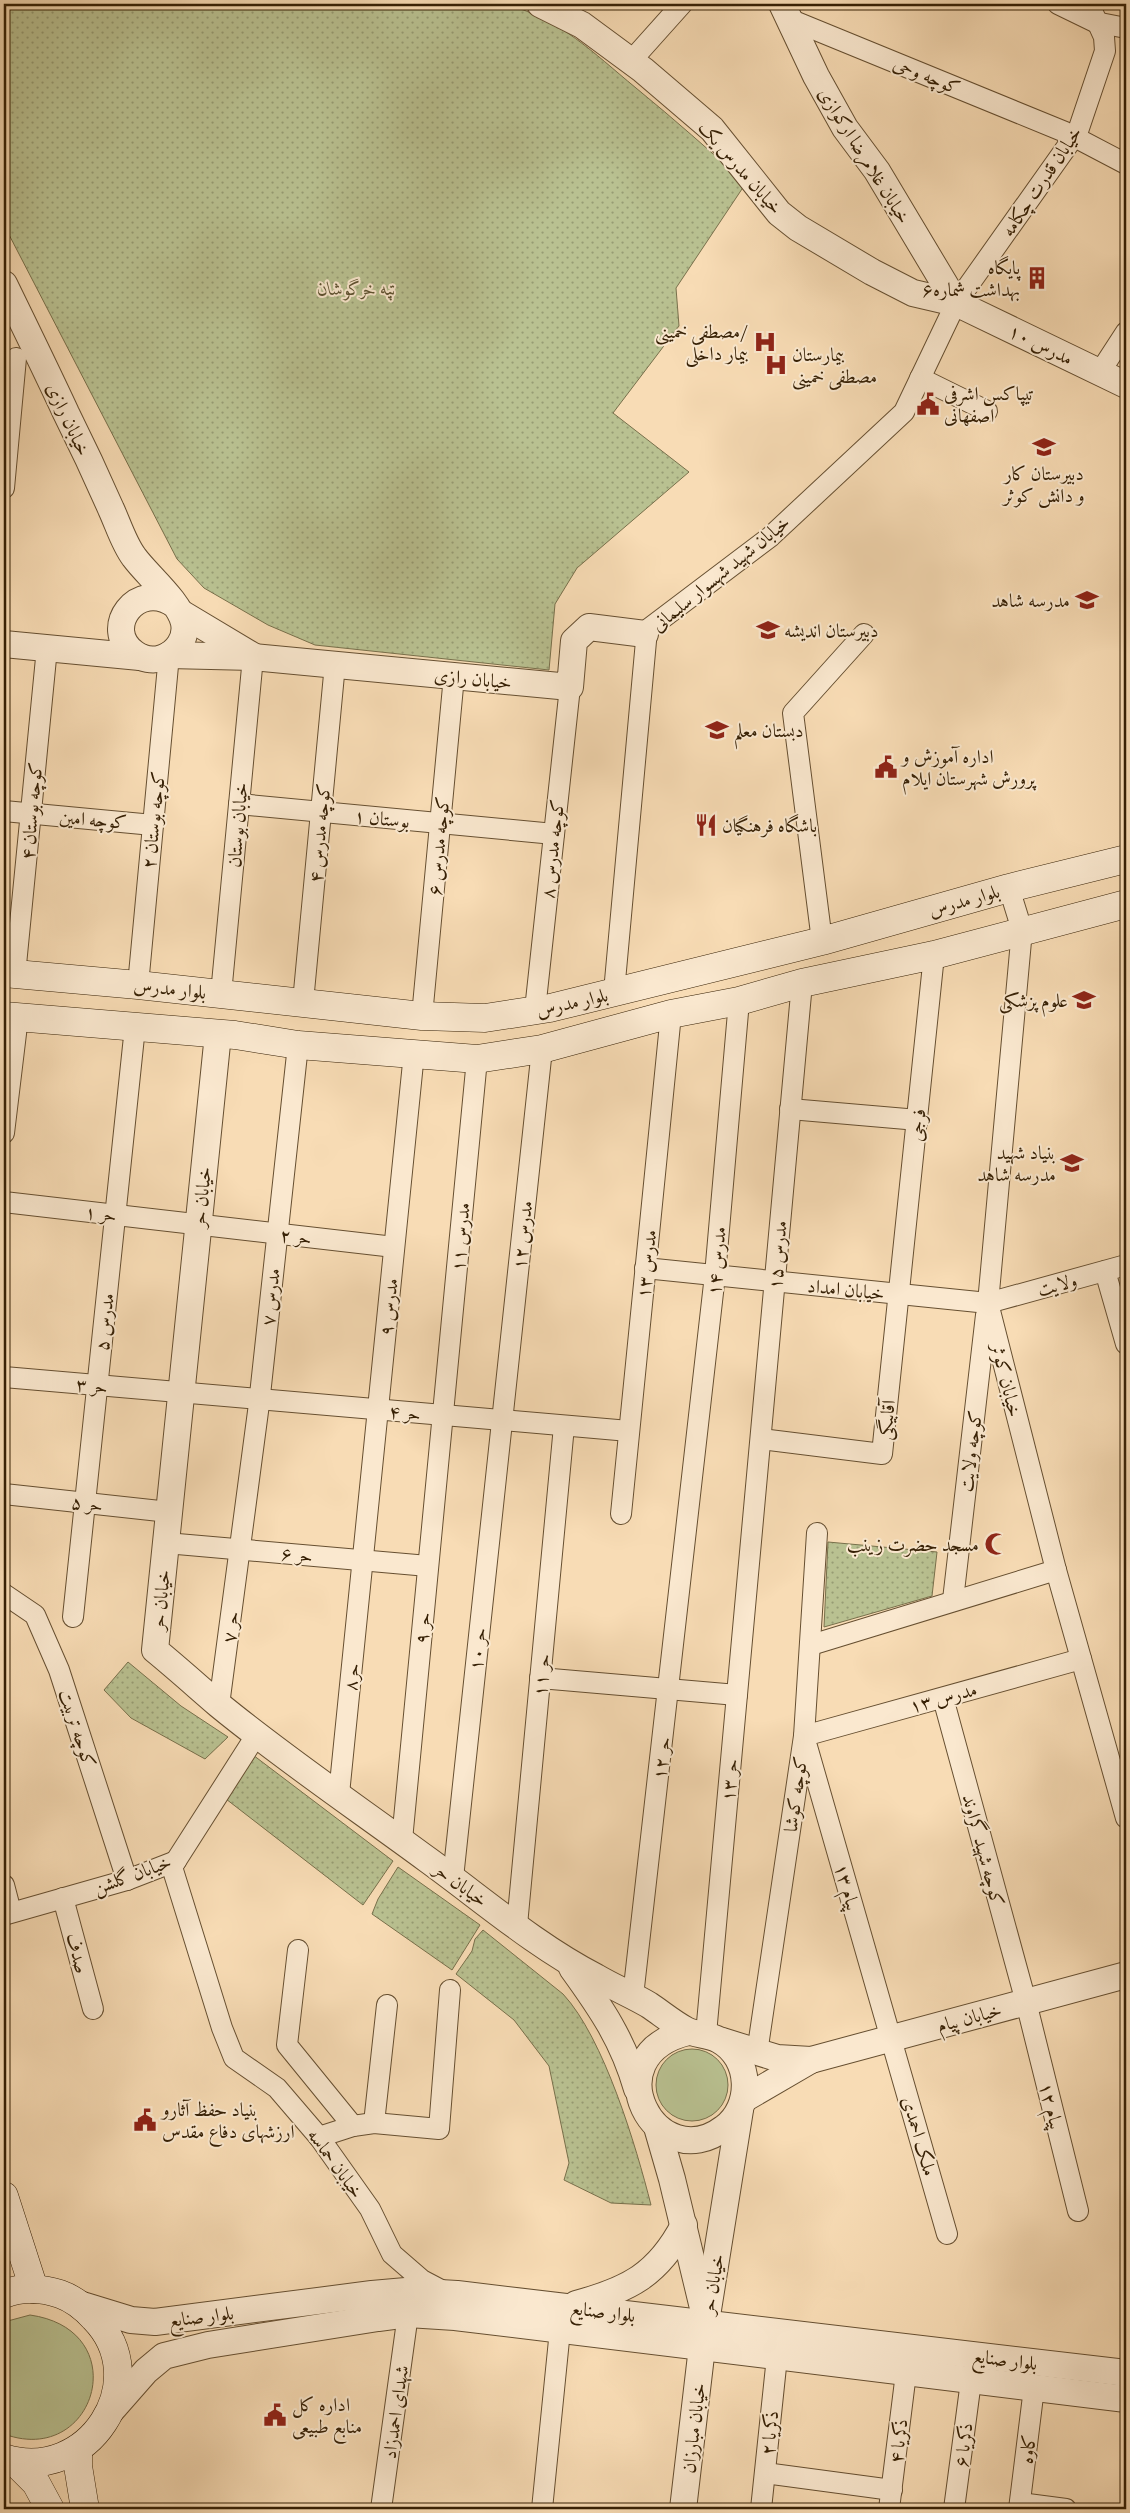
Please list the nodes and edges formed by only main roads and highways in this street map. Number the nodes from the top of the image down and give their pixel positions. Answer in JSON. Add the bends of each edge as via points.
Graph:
{"nodes":[{"id":1,"x":1126,"y":859,"type":"edge"},
{"id":2,"x":1126,"y":904,"type":"edge"},
{"id":3,"x":10,"y":974,"type":"edge"},
{"id":4,"x":221,"y":994,"type":"junction"},
{"id":5,"x":11,"y":1017,"type":"edge"},
{"id":6,"x":218,"y":1034,"type":"junction"},
{"id":7,"x":4,"y":2196,"type":"edge"},
{"id":8,"x":34,"y":2289,"type":"junction"},
{"id":9,"x":4,"y":2294,"type":"edge"},
{"id":10,"x":78,"y":2449,"type":"junction"},
{"id":11,"x":10,"y":2460,"type":"edge"},
{"id":12,"x":50,"y":2509,"type":"edge"},
{"id":13,"x":85,"y":2509,"type":"edge"}],
"edges":[{"from":1,"to":4,"type":"main road","name":"بلوار مدرس","via":[[822,941],[614,992],[485,1018],[422,1016]]},
{"from":2,"to":6,"type":"main road","name":"بلوار مدرس","via":[[934,955],[671,1014],[542,1049],[477,1059],[298,1045]]},
{"from":3,"to":4,"type":"main road","name":"بلوار مدرس"},
{"from":4,"to":6,"type":"main road"},
{"from":5,"to":6,"type":"main road","name":"بلوار مدرس"},
{"from":7,"to":8,"type":"main road"},
{"from":8,"to":9,"type":"main road"},
{"from":8,"to":10,"type":"main road","via":[[67,2297],[82,2306],[102,2327],[115,2354],[118,2383],[110,2412],[97,2433]]},
{"from":10,"to":11,"type":"main road","via":[[59,2459],[37,2463]]},
{"from":10,"to":13,"type":"main road"},
{"from":11,"to":12,"type":"main road","via":[[36,2482]]}]}
